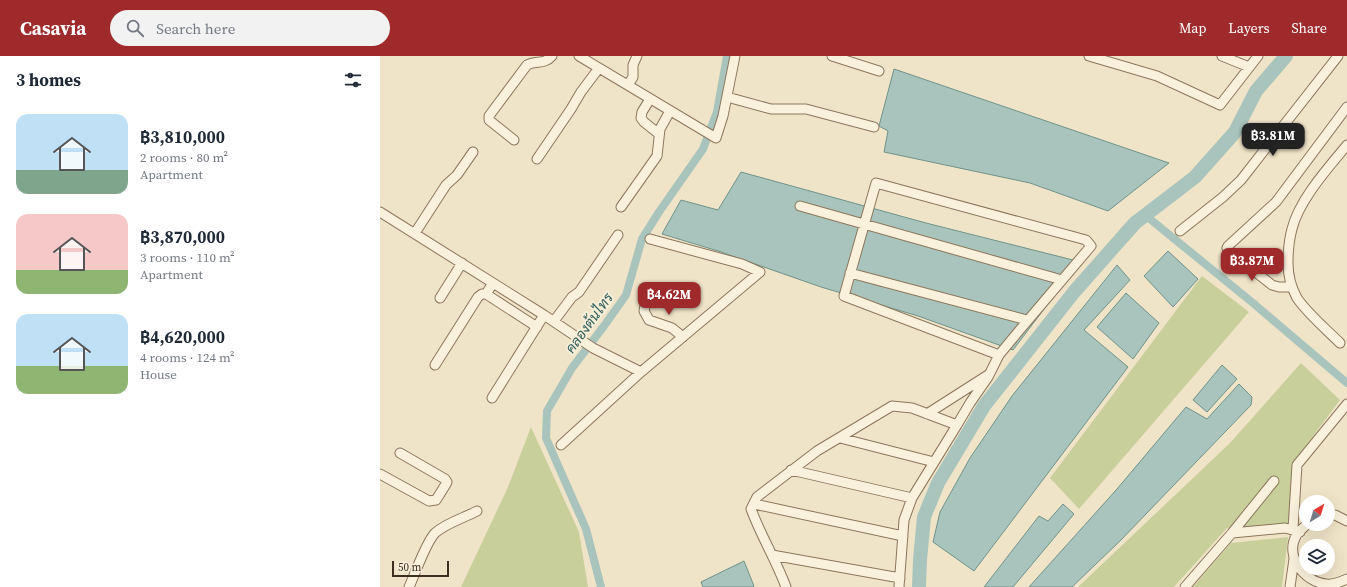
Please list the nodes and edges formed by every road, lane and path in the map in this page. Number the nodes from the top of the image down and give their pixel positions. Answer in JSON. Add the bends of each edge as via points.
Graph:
{"nodes":[{"id":1,"x":552,"y":56,"type":"edge"},
{"id":2,"x":580,"y":56,"type":"edge"},
{"id":3,"x":637,"y":56,"type":"edge"},
{"id":4,"x":735,"y":56,"type":"edge"},
{"id":5,"x":832,"y":56,"type":"edge"},
{"id":6,"x":1089,"y":56,"type":"edge"},
{"id":7,"x":1222,"y":56,"type":"edge"},
{"id":8,"x":1258,"y":56,"type":"edge"},
{"id":9,"x":1338,"y":56,"type":"edge"},
{"id":10,"x":1249,"y":67,"type":"junction"},
{"id":11,"x":598,"y":68,"type":"junction"},
{"id":12,"x":879,"y":71,"type":"dead end"},
{"id":13,"x":628,"y":85,"type":"junction"},
{"id":14,"x":727,"y":97,"type":"junction"},
{"id":15,"x":650,"y":99,"type":"junction"},
{"id":16,"x":1347,"y":107,"type":"edge"},
{"id":17,"x":670,"y":111,"type":"junction"},
{"id":18,"x":874,"y":127,"type":"dead end"},
{"id":19,"x":659,"y":134,"type":"junction"},
{"id":20,"x":514,"y":140,"type":"dead end"},
{"id":21,"x":1347,"y":145,"type":"edge"},
{"id":22,"x":473,"y":152,"type":"dead end"},
{"id":23,"x":537,"y":159,"type":"dead end"},
{"id":24,"x":800,"y":206,"type":"dead end"},
{"id":25,"x":621,"y":207,"type":"dead end"},
{"id":26,"x":380,"y":212,"type":"edge"},
{"id":27,"x":864,"y":224,"type":"junction"},
{"id":28,"x":1180,"y":231,"type":"dead end"},
{"id":29,"x":415,"y":233,"type":"junction"},
{"id":30,"x":618,"y":235,"type":"dead end"},
{"id":31,"x":650,"y":239,"type":"dead end"},
{"id":32,"x":462,"y":263,"type":"junction"},
{"id":33,"x":850,"y":273,"type":"junction"},
{"id":34,"x":1062,"y":280,"type":"junction"},
{"id":35,"x":493,"y":282,"type":"junction"},
{"id":36,"x":1292,"y":287,"type":"junction"},
{"id":37,"x":486,"y":294,"type":"junction"},
{"id":38,"x":440,"y":298,"type":"dead end"},
{"id":39,"x":646,"y":301,"type":"dead end"},
{"id":40,"x":544,"y":315,"type":"junction"},
{"id":41,"x":1027,"y":320,"type":"junction"},
{"id":42,"x":554,"y":321,"type":"junction"},
{"id":43,"x":538,"y":328,"type":"junction"},
{"id":44,"x":682,"y":337,"type":"junction"},
{"id":45,"x":1340,"y":343,"type":"dead end"},
{"id":46,"x":999,"y":355,"type":"junction"},
{"id":47,"x":435,"y":365,"type":"dead end"},
{"id":48,"x":641,"y":372,"type":"junction"},
{"id":49,"x":990,"y":374,"type":"junction"},
{"id":50,"x":492,"y":398,"type":"dead end"},
{"id":51,"x":1347,"y":404,"type":"edge"},
{"id":52,"x":927,"y":414,"type":"junction"},
{"id":53,"x":957,"y":425,"type":"junction"},
{"id":54,"x":840,"y":438,"type":"junction"},
{"id":55,"x":561,"y":445,"type":"dead end"},
{"id":56,"x":400,"y":453,"type":"dead end"},
{"id":57,"x":934,"y":462,"type":"junction"},
{"id":58,"x":791,"y":470,"type":"junction"},
{"id":59,"x":380,"y":474,"type":"edge"},
{"id":60,"x":1274,"y":481,"type":"dead end"},
{"id":61,"x":912,"y":498,"type":"junction"},
{"id":62,"x":754,"y":504,"type":"junction"},
{"id":63,"x":477,"y":511,"type":"dead end"},
{"id":64,"x":1335,"y":515,"type":"edge"},
{"id":65,"x":1347,"y":521,"type":"edge"},
{"id":66,"x":1299,"y":528,"type":"edge"},
{"id":67,"x":1296,"y":530,"type":"junction"},
{"id":68,"x":1232,"y":533,"type":"junction"},
{"id":69,"x":903,"y":536,"type":"junction"},
{"id":70,"x":772,"y":555,"type":"junction"},
{"id":71,"x":1294,"y":557,"type":"junction"},
{"id":72,"x":1347,"y":579,"type":"edge"},
{"id":73,"x":900,"y":582,"type":"edge"},
{"id":74,"x":410,"y":587,"type":"edge"},
{"id":75,"x":786,"y":587,"type":"edge"},
{"id":76,"x":1185,"y":587,"type":"edge"},
{"id":77,"x":1290,"y":587,"type":"edge"},
{"id":78,"x":1339,"y":587,"type":"edge"}],
"edges":[{"from":1,"to":20,"type":"street","via":[[547,61],[527,65],[489,116],[489,120]]},
{"from":2,"to":11,"type":"street"},
{"from":3,"to":13,"type":"street","via":[[634,74]]},
{"from":4,"to":14,"type":"street"},
{"from":5,"to":12,"type":"street"},
{"from":6,"to":10,"type":"street","via":[[1157,76],[1220,105]]},
{"from":7,"to":10,"type":"street"},
{"from":8,"to":10,"type":"street"},
{"from":9,"to":28,"type":"street","via":[[1241,180]]},
{"from":11,"to":13,"type":"street"},
{"from":11,"to":23,"type":"street"},
{"from":13,"to":15,"type":"street"},
{"from":14,"to":17,"type":"street","via":[[716,138]]},
{"from":14,"to":18,"type":"street","via":[[771,109],[806,109]]},
{"from":15,"to":17,"type":"street"},
{"from":15,"to":19,"type":"street","via":[[641,118]]},
{"from":16,"to":36,"type":"street","via":[[1276,202],[1228,246],[1229,251],[1272,285]]},
{"from":17,"to":19,"type":"street"},
{"from":19,"to":25,"type":"street","via":[[657,156]]},
{"from":21,"to":36,"type":"street","via":[[1311,191],[1292,228],[1288,272]]},
{"from":22,"to":29,"type":"street","via":[[457,175],[446,185]]},
{"from":24,"to":27,"type":"street"},
{"from":26,"to":29,"type":"street"},
{"from":27,"to":33,"type":"street"},
{"from":27,"to":34,"type":"street"},
{"from":27,"to":34,"type":"street","via":[[876,183],[1086,240],[1091,246]]},
{"from":29,"to":32,"type":"street"},
{"from":30,"to":42,"type":"street","via":[[579,292],[572,297]]},
{"from":31,"to":44,"type":"street","via":[[742,264],[760,272]]},
{"from":32,"to":35,"type":"street"},
{"from":32,"to":38,"type":"street"},
{"from":33,"to":41,"type":"street"},
{"from":33,"to":46,"type":"street","via":[[844,296]]},
{"from":34,"to":41,"type":"street"},
{"from":35,"to":37,"type":"street"},
{"from":35,"to":40,"type":"street"},
{"from":36,"to":45,"type":"street","via":[[1298,299]]},
{"from":37,"to":43,"type":"street"},
{"from":37,"to":47,"type":"street","via":[[478,297]]},
{"from":39,"to":44,"type":"street","via":[[644,311],[649,320],[672,328]]},
{"from":40,"to":42,"type":"street"},
{"from":40,"to":43,"type":"street"},
{"from":41,"to":46,"type":"street"},
{"from":42,"to":48,"type":"street","via":[[588,344]]},
{"from":43,"to":50,"type":"street"},
{"from":44,"to":48,"type":"street"},
{"from":46,"to":49,"type":"street"},
{"from":48,"to":55,"type":"street"},
{"from":49,"to":52,"type":"street"},
{"from":49,"to":53,"type":"street"},
{"from":51,"to":67,"type":"street","via":[[1297,465]]},
{"from":52,"to":53,"type":"street"},
{"from":52,"to":54,"type":"street","via":[[912,408],[892,406]]},
{"from":53,"to":57,"type":"street"},
{"from":54,"to":57,"type":"street"},
{"from":54,"to":58,"type":"street"},
{"from":56,"to":59,"type":"street","via":[[445,479],[447,482],[436,500],[429,501]]},
{"from":57,"to":61,"type":"street"},
{"from":58,"to":61,"type":"street"},
{"from":58,"to":62,"type":"street","via":[[757,497]]},
{"from":60,"to":68,"type":"street"},
{"from":61,"to":69,"type":"street","via":[[904,520]]},
{"from":62,"to":69,"type":"street"},
{"from":62,"to":70,"type":"street","via":[[751,509]]},
{"from":63,"to":74,"type":"street","via":[[436,533],[427,545]]},
{"from":64,"to":65,"type":"street"},
{"from":66,"to":67,"type":"street"},
{"from":67,"to":68,"type":"street","via":[[1284,528]]},
{"from":67,"to":71,"type":"street"},
{"from":68,"to":76,"type":"street"},
{"from":69,"to":73,"type":"street"},
{"from":70,"to":73,"type":"street"},
{"from":70,"to":75,"type":"street"},
{"from":71,"to":72,"type":"street","via":[[1306,576],[1316,582],[1337,583]]},
{"from":71,"to":77,"type":"street"},
{"from":72,"to":78,"type":"street"}]}
